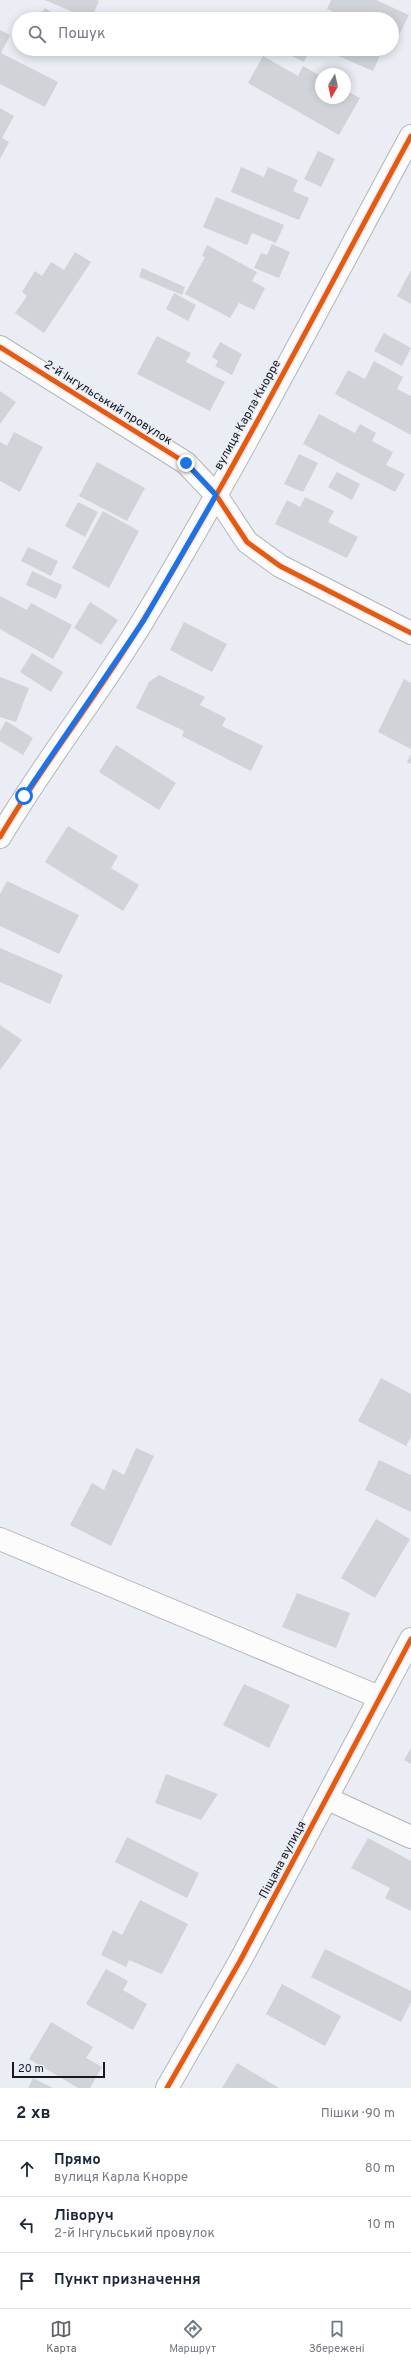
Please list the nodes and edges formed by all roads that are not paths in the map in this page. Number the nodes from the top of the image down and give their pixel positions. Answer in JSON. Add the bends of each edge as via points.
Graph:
{"nodes":[{"id":1,"x":411,"y":136,"type":"edge"},
{"id":2,"x":0,"y":347,"type":"edge"},
{"id":3,"x":216,"y":495,"type":"junction"},
{"id":4,"x":411,"y":633,"type":"edge"},
{"id":5,"x":0,"y":837,"type":"edge"},
{"id":6,"x":0,"y":1538,"type":"edge"},
{"id":7,"x":411,"y":1639,"type":"edge"},
{"id":8,"x":379,"y":1697,"type":"junction"},
{"id":9,"x":328,"y":1799,"type":"junction"},
{"id":10,"x":411,"y":1837,"type":"edge"},
{"id":11,"x":167,"y":2088,"type":"edge"}],
"edges":[{"from":1,"to":3,"type":"street","name":"вулиця Карла Кнорре"},
{"from":2,"to":3,"type":"street","name":"2-й Інгульський провулок","via":[[186,463]]},
{"from":3,"to":4,"type":"street","name":"2-й Інгульський провулок","via":[[247,542],[280,566]]},
{"from":3,"to":5,"type":"street","name":"вулиця Карла Кнорре","via":[[144,620],[24,796]]},
{"from":6,"to":8,"type":"street"},
{"from":7,"to":8,"type":"street","name":"Піщана вулиця"},
{"from":8,"to":9,"type":"street","name":"Піщана вулиця"},
{"from":9,"to":10,"type":"street"},
{"from":9,"to":11,"type":"street","name":"Піщана вулиця"}]}
